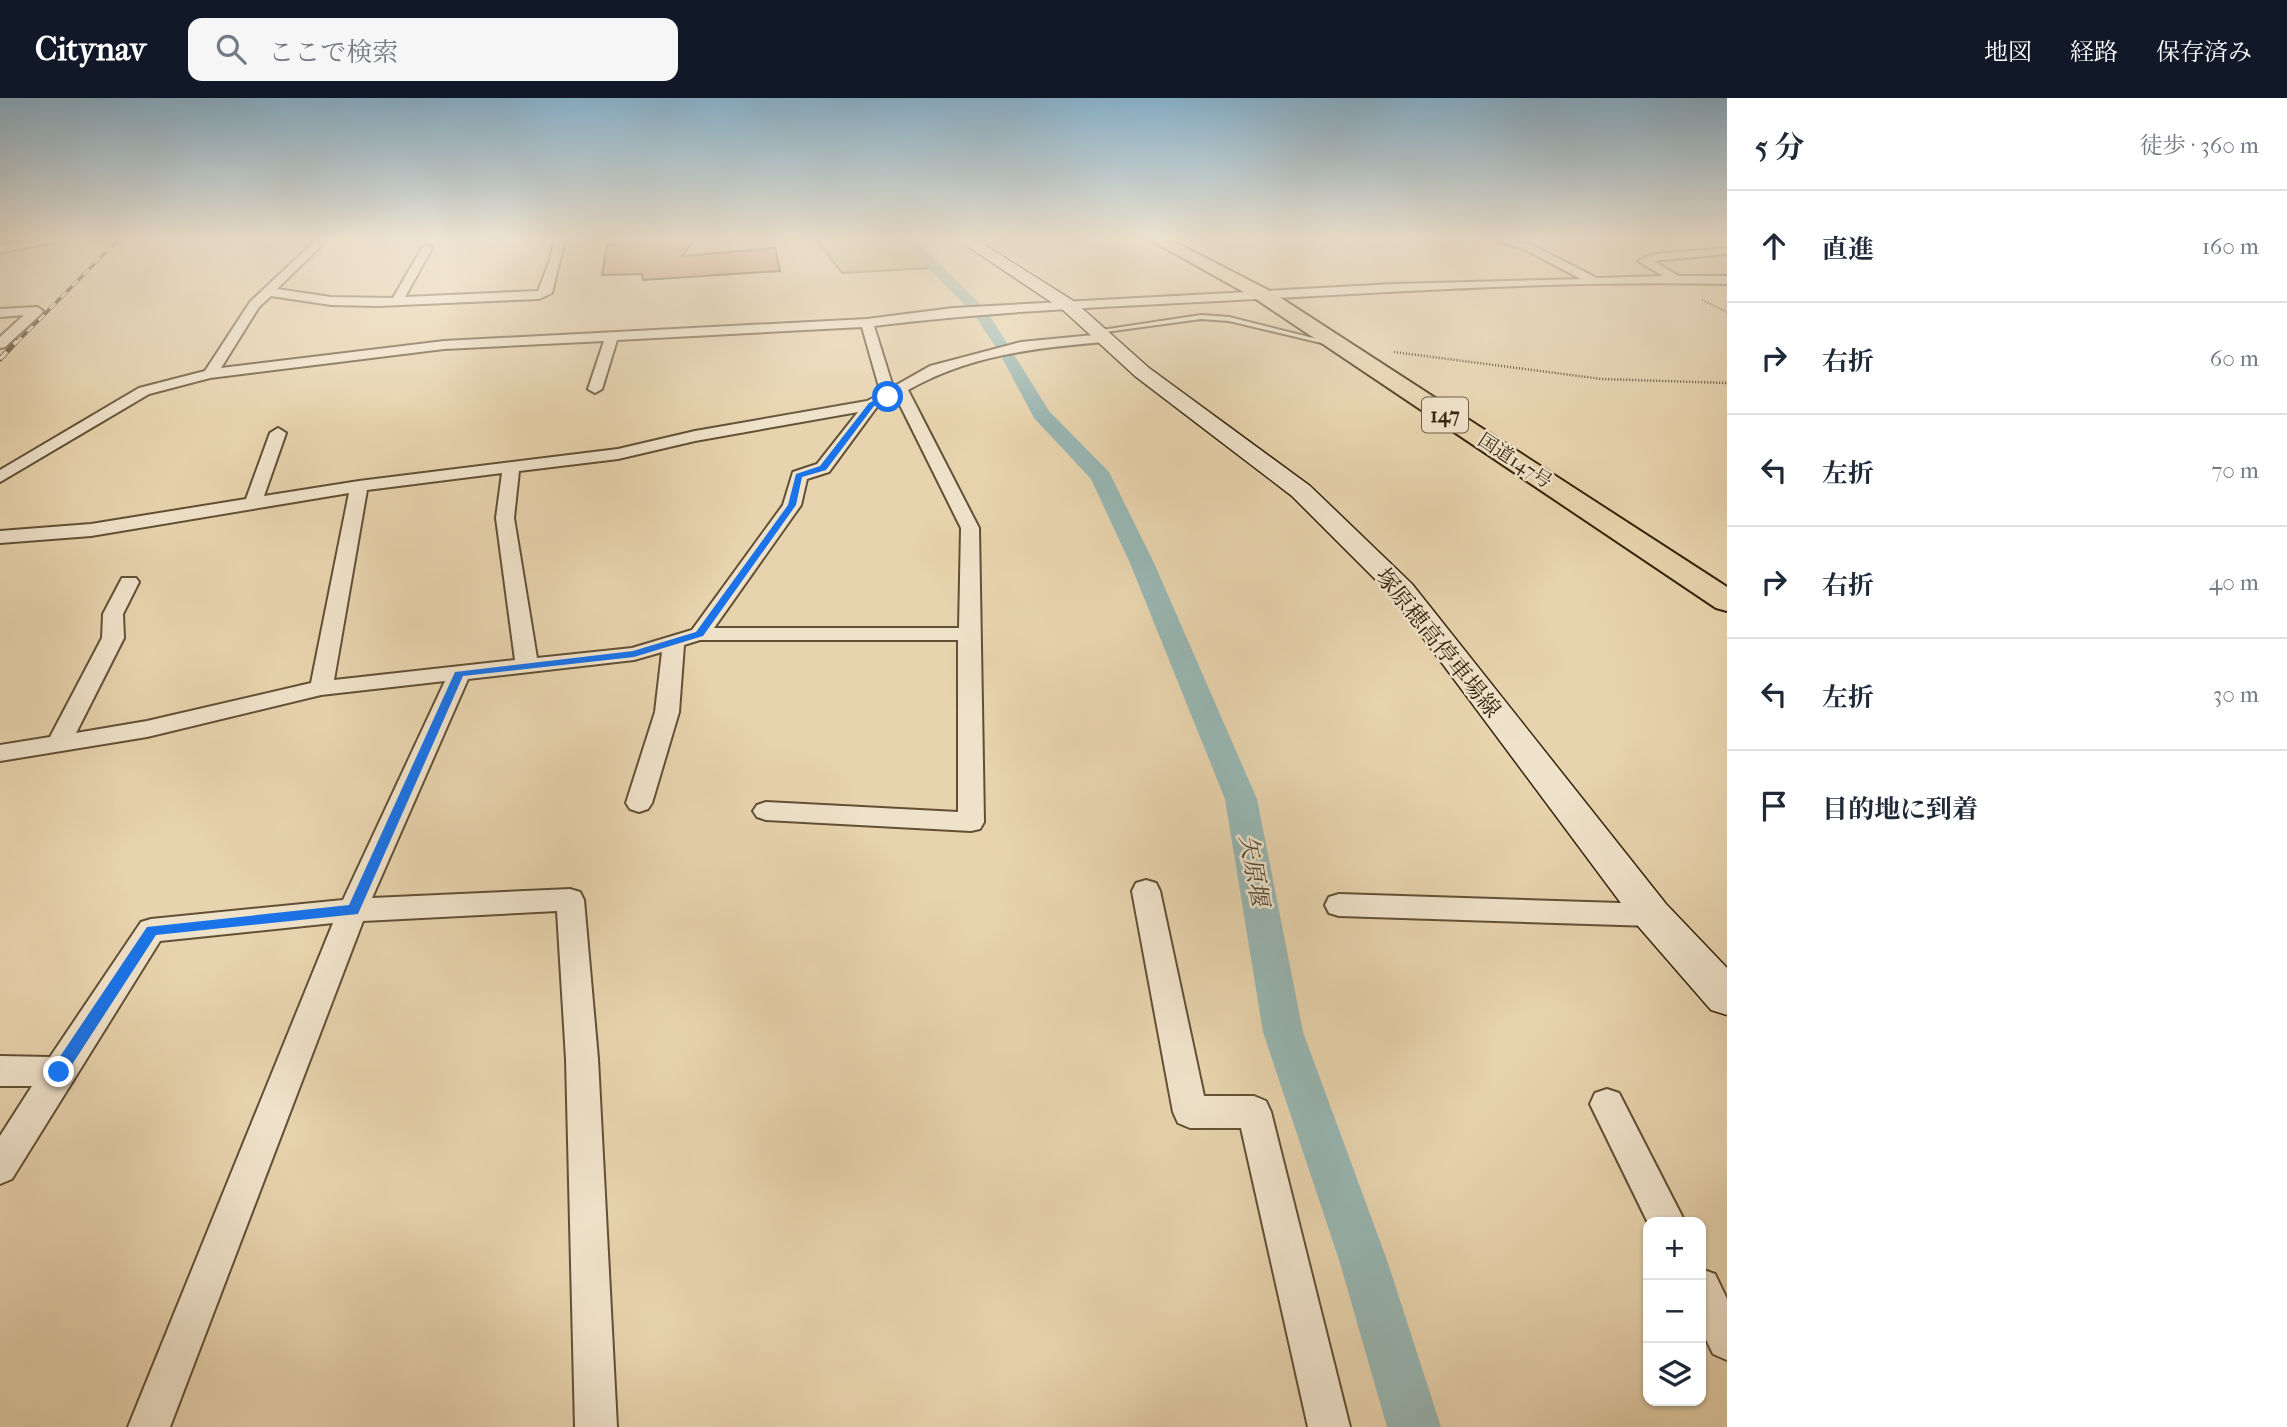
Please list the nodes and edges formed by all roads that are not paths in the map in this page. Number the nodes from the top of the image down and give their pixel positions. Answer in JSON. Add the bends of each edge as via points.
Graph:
{"nodes":[{"id":1,"x":259,"y":301,"type":"edge"},
{"id":2,"x":1061,"y":301,"type":"edge"},
{"id":3,"x":1157,"y":301,"type":"edge"},
{"id":4,"x":1272,"y":301,"type":"edge"},
{"id":5,"x":1069,"y":306,"type":"junction"},
{"id":6,"x":0,"y":313,"type":"edge"},
{"id":7,"x":867,"y":323,"type":"junction"},
{"id":8,"x":1101,"y":334,"type":"junction"},
{"id":9,"x":612,"y":335,"type":"junction"},
{"id":10,"x":0,"y":344,"type":"edge"},
{"id":11,"x":1341,"y":346,"type":"junction"},
{"id":12,"x":210,"y":374,"type":"junction"},
{"id":13,"x":595,"y":389,"type":"dead end"},
{"id":14,"x":894,"y":393,"type":"junction"},
{"id":15,"x":871,"y":405,"type":"junction"},
{"id":16,"x":278,"y":433,"type":"dead end"},
{"id":17,"x":511,"y":467,"type":"junction"},
{"id":18,"x":0,"y":477,"type":"edge"},
{"id":19,"x":359,"y":486,"type":"junction"},
{"id":20,"x":253,"y":503,"type":"junction"},
{"id":21,"x":0,"y":537,"type":"edge"},
{"id":22,"x":129,"y":582,"type":"dead end"},
{"id":23,"x":1727,"y":601,"type":"edge"},
{"id":24,"x":699,"y":634,"type":"junction"},
{"id":25,"x":969,"y":634,"type":"junction"},
{"id":26,"x":674,"y":643,"type":"junction"},
{"id":27,"x":527,"y":665,"type":"junction"},
{"id":28,"x":459,"y":674,"type":"junction"},
{"id":29,"x":321,"y":688,"type":"junction"},
{"id":30,"x":58,"y":744,"type":"junction"},
{"id":31,"x":0,"y":753,"type":"edge"},
{"id":32,"x":639,"y":803,"type":"dead end"},
{"id":33,"x":766,"y":811,"type":"dead end"},
{"id":34,"x":1146,"y":891,"type":"dead end"},
{"id":35,"x":1339,"y":905,"type":"dead end"},
{"id":36,"x":353,"y":910,"type":"junction"},
{"id":37,"x":1652,"y":915,"type":"junction"},
{"id":38,"x":1727,"y":998,"type":"edge"},
{"id":39,"x":0,"y":1071,"type":"edge"},
{"id":40,"x":59,"y":1072,"type":"junction"},
{"id":41,"x":1607,"y":1104,"type":"dead end"},
{"id":42,"x":0,"y":1167,"type":"edge"},
{"id":43,"x":1664,"y":1217,"type":"edge"},
{"id":44,"x":1706,"y":1298,"type":"edge"},
{"id":45,"x":1727,"y":1340,"type":"edge"},
{"id":46,"x":149,"y":1427,"type":"edge"},
{"id":47,"x":596,"y":1427,"type":"edge"},
{"id":48,"x":1329,"y":1427,"type":"edge"}],
"edges":[{"from":1,"to":12,"type":"street"},
{"from":2,"to":5,"type":"main road","name":"塚原穂高停車場線"},
{"from":3,"to":5,"type":"street"},
{"from":4,"to":11,"type":"highway","name":"国道147号","number":"147"},
{"from":5,"to":7,"type":"street","via":[[930,314]]},
{"from":5,"to":8,"type":"main road","name":"塚原穂高停車場線"},
{"from":6,"to":10,"type":"street","via":[[37,311]]},
{"from":7,"to":9,"type":"street"},
{"from":7,"to":14,"type":"street"},
{"from":8,"to":11,"type":"lane","via":[[1202,317],[1229,319]]},
{"from":8,"to":14,"type":"street","via":[[961,361],[934,369]]},
{"from":8,"to":37,"type":"main road","name":"塚原穂高停車場線","via":[[1142,372],[1301,491],[1402,590]]},
{"from":9,"to":12,"type":"street","via":[[444,345]]},
{"from":9,"to":13,"type":"street"},
{"from":11,"to":23,"type":"highway","name":"国道147号","number":"147"},
{"from":12,"to":18,"type":"street","via":[[144,391]]},
{"from":14,"to":15,"type":"street"},
{"from":14,"to":25,"type":"street","via":[[970,528]]},
{"from":15,"to":17,"type":"street","via":[[618,454]]},
{"from":15,"to":24,"type":"street","via":[[823,468],[799,476],[792,505]]},
{"from":16,"to":20,"type":"street"},
{"from":17,"to":19,"type":"street"},
{"from":17,"to":27,"type":"street","via":[[505,518]]},
{"from":19,"to":20,"type":"street"},
{"from":19,"to":29,"type":"street"},
{"from":20,"to":21,"type":"street","via":[[91,530]]},
{"from":22,"to":30,"type":"street","via":[[113,614],[113,638]]},
{"from":24,"to":25,"type":"street"},
{"from":24,"to":26,"type":"street"},
{"from":25,"to":33,"type":"street","via":[[971,822]]},
{"from":26,"to":27,"type":"street","via":[[634,654]]},
{"from":26,"to":32,"type":"street","via":[[667,712]]},
{"from":27,"to":28,"type":"street"},
{"from":28,"to":29,"type":"street"},
{"from":28,"to":36,"type":"street"},
{"from":29,"to":30,"type":"street","via":[[147,729]]},
{"from":30,"to":31,"type":"street"},
{"from":34,"to":48,"type":"street","via":[[1190,1112],[1254,1112]]},
{"from":35,"to":37,"type":"street"},
{"from":36,"to":40,"type":"street","via":[[152,930]]},
{"from":36,"to":46,"type":"street"},
{"from":36,"to":47,"type":"street","via":[[570,900],[582,1059]]},
{"from":37,"to":38,"type":"main road","name":"塚原穂高停車場線"},
{"from":39,"to":40,"type":"street"},
{"from":40,"to":42,"type":"street"},
{"from":41,"to":43,"type":"street"},
{"from":44,"to":45,"type":"street"}]}
